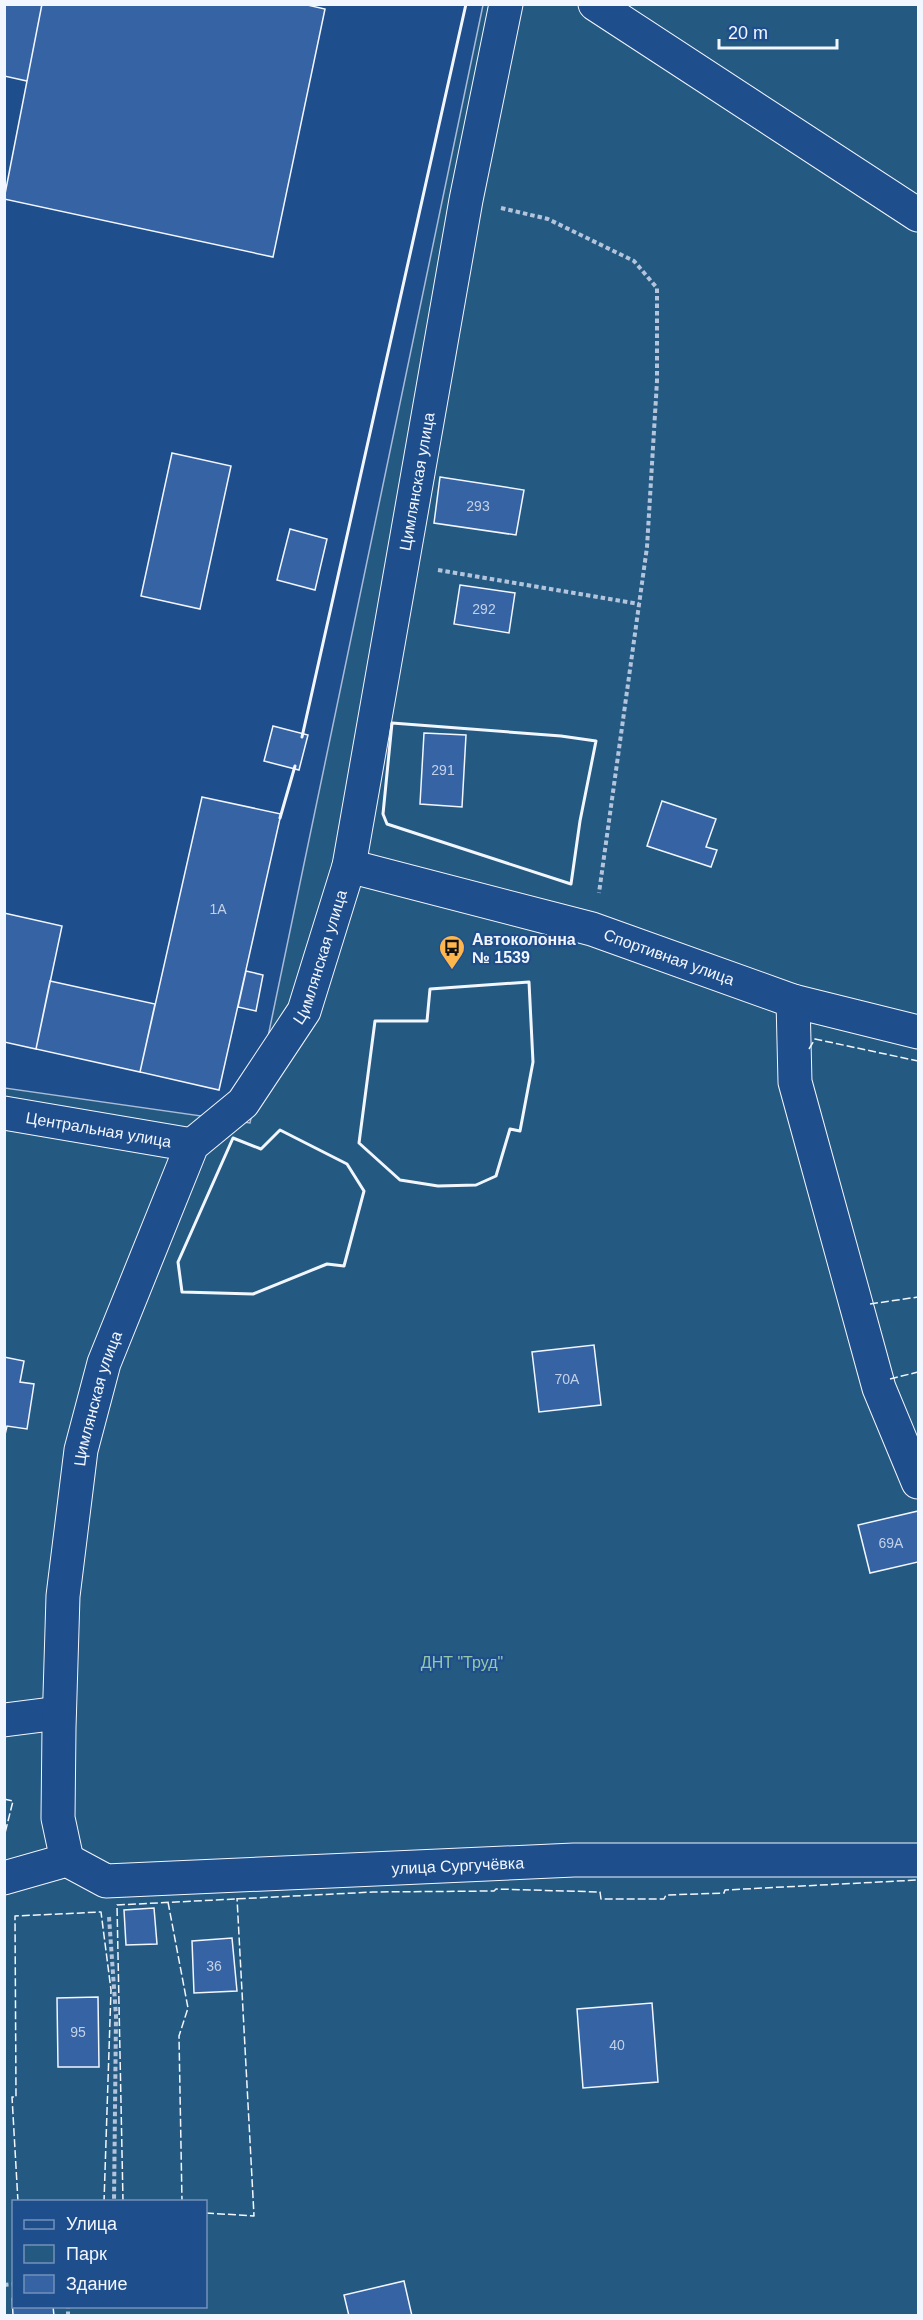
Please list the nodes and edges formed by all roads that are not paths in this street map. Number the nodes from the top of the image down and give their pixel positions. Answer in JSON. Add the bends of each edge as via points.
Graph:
{"nodes":[{"id":1,"x":506,"y":4,"type":"edge"},
{"id":2,"x":595,"y":4,"type":"edge"},
{"id":3,"x":918,"y":215,"type":"edge"},
{"id":4,"x":349,"y":866,"type":"junction"},
{"id":5,"x":794,"y":1002,"type":"junction"},
{"id":6,"x":918,"y":1032,"type":"edge"},
{"id":7,"x":4,"y":1113,"type":"edge"},
{"id":8,"x":192,"y":1145,"type":"junction"},
{"id":9,"x":918,"y":1482,"type":"edge"},
{"id":10,"x":59,"y":1713,"type":"junction"},
{"id":11,"x":4,"y":1720,"type":"edge"},
{"id":12,"x":67,"y":1860,"type":"junction"},
{"id":13,"x":918,"y":1860,"type":"edge"},
{"id":14,"x":4,"y":1878,"type":"edge"}],
"edges":[{"from":1,"to":4,"type":"street","name":"Цимлянская улица","via":[[466,200]]},
{"from":2,"to":3,"type":"street"},
{"from":4,"to":5,"type":"street","name":"Спортивная улица","via":[[592,929]]},
{"from":4,"to":8,"type":"street","name":"Цимлянская улица","via":[[304,1011],[243,1103]]},
{"from":5,"to":6,"type":"street","name":"Спортивная улица"},
{"from":5,"to":9,"type":"street","via":[[795,1082],[879,1388]]},
{"from":7,"to":8,"type":"street","name":"Центральная улица"},
{"from":8,"to":10,"type":"street","name":"Цимлянская улица","via":[[104,1363],[81,1450],[63,1596]]},
{"from":10,"to":11,"type":"street"},
{"from":10,"to":12,"type":"street","name":"Цимлянская улица","via":[[58,1818]]},
{"from":12,"to":13,"type":"street","name":"улица Сургучёвка","via":[[106,1881],[574,1860]]},
{"from":12,"to":14,"type":"street"}]}
